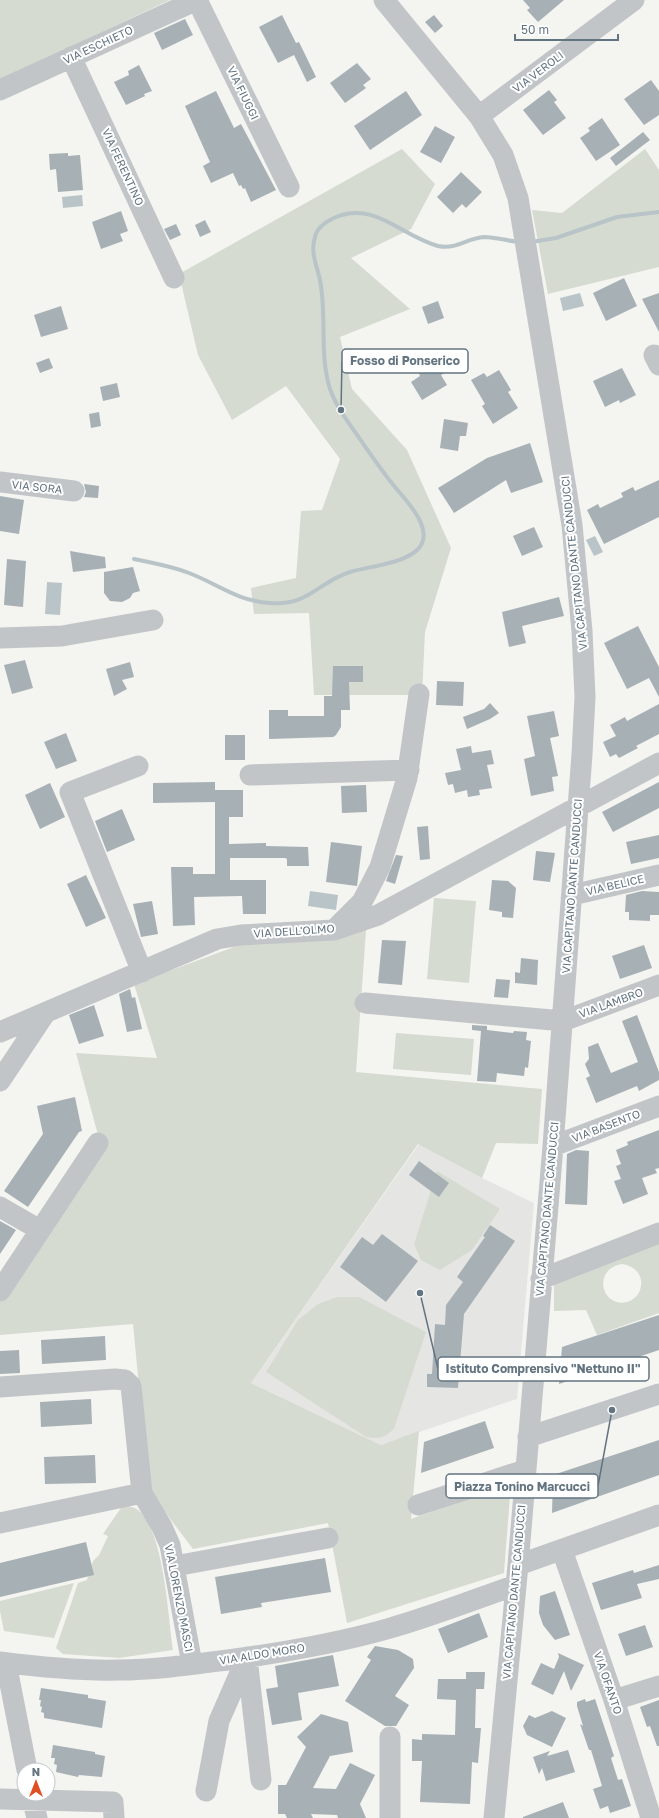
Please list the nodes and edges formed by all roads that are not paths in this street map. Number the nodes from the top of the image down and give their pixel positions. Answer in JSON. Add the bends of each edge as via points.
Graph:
{"nodes":[{"id":1,"x":197,"y":0,"type":"edge"},
{"id":2,"x":384,"y":0,"type":"edge"},
{"id":3,"x":634,"y":0,"type":"edge"},
{"id":4,"x":71,"y":57,"type":"junction"},
{"id":5,"x":0,"y":90,"type":"edge"},
{"id":6,"x":479,"y":116,"type":"junction"},
{"id":7,"x":289,"y":187,"type":"dead end"},
{"id":8,"x":174,"y":278,"type":"dead end"},
{"id":9,"x":0,"y":482,"type":"edge"},
{"id":10,"x":74,"y":491,"type":"dead end"},
{"id":11,"x":153,"y":620,"type":"dead end"},
{"id":12,"x":0,"y":638,"type":"edge"},
{"id":13,"x":419,"y":694,"type":"dead end"},
{"id":14,"x":659,"y":763,"type":"edge"},
{"id":15,"x":138,"y":766,"type":"dead end"},
{"id":16,"x":409,"y":770,"type":"junction"},
{"id":17,"x":250,"y":775,"type":"dead end"},
{"id":18,"x":578,"y":806,"type":"junction"},
{"id":19,"x":659,"y":875,"type":"edge"},
{"id":20,"x":572,"y":895,"type":"junction"},
{"id":21,"x":334,"y":930,"type":"junction"},
{"id":22,"x":142,"y":972,"type":"junction"},
{"id":23,"x":659,"y":985,"type":"edge"},
{"id":24,"x":365,"y":1003,"type":"dead end"},
{"id":25,"x":46,"y":1012,"type":"junction"},
{"id":26,"x":562,"y":1021,"type":"junction"},
{"id":27,"x":0,"y":1032,"type":"edge"},
{"id":28,"x":0,"y":1081,"type":"edge"},
{"id":29,"x":659,"y":1106,"type":"edge"},
{"id":30,"x":98,"y":1143,"type":"dead end"},
{"id":31,"x":553,"y":1146,"type":"junction"},
{"id":32,"x":0,"y":1207,"type":"edge"},
{"id":33,"x":40,"y":1230,"type":"junction"},
{"id":34,"x":659,"y":1233,"type":"edge"},
{"id":35,"x":541,"y":1279,"type":"junction"},
{"id":36,"x":0,"y":1291,"type":"edge"},
{"id":37,"x":0,"y":1387,"type":"edge"},
{"id":38,"x":659,"y":1394,"type":"edge"},
{"id":39,"x":528,"y":1438,"type":"junction"},
{"id":40,"x":525,"y":1470,"type":"junction"},
{"id":41,"x":142,"y":1494,"type":"junction"},
{"id":42,"x":418,"y":1505,"type":"dead end"},
{"id":43,"x":659,"y":1515,"type":"edge"},
{"id":44,"x":0,"y":1523,"type":"edge"},
{"id":45,"x":328,"y":1538,"type":"dead end"},
{"id":46,"x":562,"y":1550,"type":"junction"},
{"id":47,"x":175,"y":1566,"type":"junction"},
{"id":48,"x":517,"y":1575,"type":"junction"},
{"id":49,"x":247,"y":1657,"type":"junction"},
{"id":50,"x":3,"y":1663,"type":"edge"},
{"id":51,"x":192,"y":1664,"type":"junction"},
{"id":52,"x":659,"y":1686,"type":"edge"},
{"id":53,"x":614,"y":1700,"type":"junction"},
{"id":54,"x":390,"y":1737,"type":"dead end"},
{"id":55,"x":25,"y":1762,"type":"edge"},
{"id":56,"x":261,"y":1780,"type":"dead end"},
{"id":57,"x":206,"y":1791,"type":"dead end"},
{"id":58,"x":0,"y":1799,"type":"edge"},
{"id":59,"x":33,"y":1804,"type":"edge"},
{"id":60,"x":114,"y":1818,"type":"edge"},
{"id":61,"x":390,"y":1818,"type":"edge"},
{"id":62,"x":494,"y":1818,"type":"edge"},
{"id":63,"x":651,"y":1818,"type":"edge"}],
"edges":[{"from":1,"to":4,"type":"street","name":"VIA ESCHIETO"},
{"from":1,"to":7,"type":"street","name":"VIA FIUGGI"},
{"from":2,"to":6,"type":"street","name":"VIA CAPITANO DANTE CANDUCCI"},
{"from":3,"to":6,"type":"street","name":"VIA VEROLI"},
{"from":4,"to":5,"type":"street","name":"VIA ESCHIETO"},
{"from":4,"to":8,"type":"street","name":"VIA FERENTINO"},
{"from":6,"to":18,"type":"street","name":"VIA CAPITANO DANTE CANDUCCI","via":[[503,155],[518,198],[567,493],[581,616],[585,697]]},
{"from":9,"to":10,"type":"street","name":"VIA SORA"},
{"from":11,"to":12,"type":"street","via":[[62,636]]},
{"from":13,"to":16,"type":"street"},
{"from":14,"to":18,"type":"street","name":"VIA DELL'OLMO"},
{"from":15,"to":22,"type":"street","via":[[70,792]]},
{"from":16,"to":17,"type":"street"},
{"from":16,"to":21,"type":"street","via":[[376,876],[357,908]]},
{"from":18,"to":20,"type":"street","name":"VIA CAPITANO DANTE CANDUCCI"},
{"from":18,"to":21,"type":"street","name":"VIA DELL'OLMO","via":[[384,912]]},
{"from":19,"to":20,"type":"street","name":"VIA BELICE"},
{"from":20,"to":26,"type":"street","name":"VIA CAPITANO DANTE CANDUCCI"},
{"from":21,"to":22,"type":"street","name":"VIA DELL'OLMO","via":[[226,938],[208,942]]},
{"from":22,"to":25,"type":"street","name":"VIA DELL'OLMO"},
{"from":23,"to":26,"type":"street","name":"VIA LAMBRO"},
{"from":24,"to":26,"type":"street"},
{"from":25,"to":27,"type":"street","name":"VIA DELL'OLMO"},
{"from":25,"to":28,"type":"street"},
{"from":26,"to":31,"type":"street","name":"VIA CAPITANO DANTE CANDUCCI"},
{"from":29,"to":31,"type":"street","name":"VIA BASENTO"},
{"from":30,"to":33,"type":"street"},
{"from":31,"to":35,"type":"street","name":"VIA CAPITANO DANTE CANDUCCI"},
{"from":32,"to":33,"type":"street"},
{"from":33,"to":36,"type":"street"},
{"from":34,"to":35,"type":"street"},
{"from":35,"to":39,"type":"street","name":"VIA CAPITANO DANTE CANDUCCI"},
{"from":37,"to":41,"type":"street","name":"VIA LORENZO MASCI","via":[[115,1379],[128,1382],[133,1390]]},
{"from":38,"to":39,"type":"street"},
{"from":39,"to":40,"type":"street","name":"VIA CAPITANO DANTE CANDUCCI"},
{"from":40,"to":42,"type":"street"},
{"from":40,"to":48,"type":"street","name":"VIA CAPITANO DANTE CANDUCCI"},
{"from":41,"to":44,"type":"street"},
{"from":41,"to":47,"type":"street","name":"VIA LORENZO MASCI","via":[[165,1533]]},
{"from":43,"to":46,"type":"street","name":"VIA ALDO MORO"},
{"from":45,"to":47,"type":"street"},
{"from":46,"to":48,"type":"street","name":"VIA ALDO MORO"},
{"from":46,"to":53,"type":"street","name":"VIA OFANTO"},
{"from":47,"to":51,"type":"street","name":"VIA LORENZO MASCI"},
{"from":48,"to":49,"type":"street","name":"VIA ALDO MORO","via":[[426,1617],[370,1634]]},
{"from":48,"to":62,"type":"street","name":"VIA CAPITANO DANTE CANDUCCI"},
{"from":49,"to":51,"type":"street","name":"VIA ALDO MORO"},
{"from":49,"to":56,"type":"street"},
{"from":49,"to":57,"type":"street","via":[[219,1722]]},
{"from":50,"to":51,"type":"street","name":"VIA ALDO MORO","via":[[99,1670]]},
{"from":50,"to":55,"type":"street"},
{"from":52,"to":53,"type":"street"},
{"from":53,"to":63,"type":"street","name":"VIA OFANTO"},
{"from":54,"to":61,"type":"street"},
{"from":58,"to":59,"type":"street"},
{"from":59,"to":60,"type":"street","via":[[113,1802]]}]}
